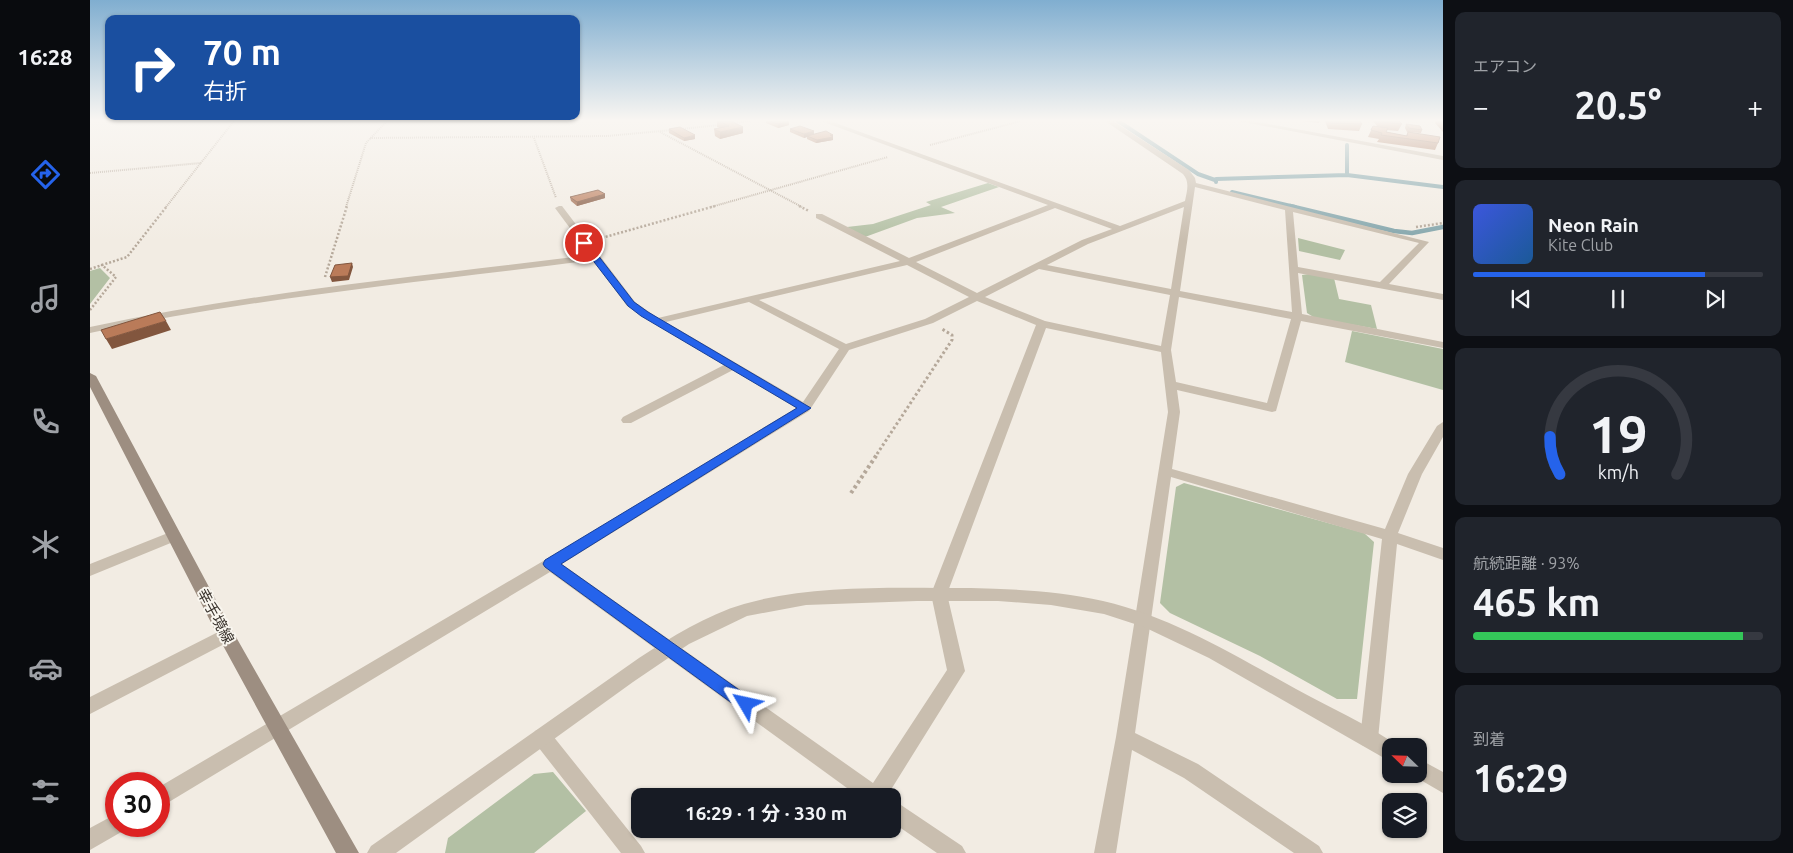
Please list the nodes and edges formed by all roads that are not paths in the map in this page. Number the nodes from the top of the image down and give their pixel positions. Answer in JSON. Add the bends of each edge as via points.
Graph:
{"nodes":[{"id":1,"x":930,"y":161,"type":"edge"},
{"id":2,"x":1169,"y":161,"type":"edge"},
{"id":3,"x":1192,"y":184,"type":"junction"},
{"id":4,"x":1189,"y":202,"type":"junction"},
{"id":5,"x":1055,"y":205,"type":"junction"},
{"id":6,"x":560,"y":208,"type":"road end"},
{"id":7,"x":1289,"y":208,"type":"junction"},
{"id":8,"x":819,"y":216,"type":"road end"},
{"id":9,"x":1121,"y":229,"type":"junction"},
{"id":10,"x":595,"y":257,"type":"junction"},
{"id":11,"x":908,"y":262,"type":"junction"},
{"id":12,"x":1037,"y":266,"type":"junction"},
{"id":13,"x":1293,"y":269,"type":"junction"},
{"id":14,"x":1382,"y":284,"type":"junction"},
{"id":15,"x":1175,"y":293,"type":"junction"},
{"id":16,"x":978,"y":296,"type":"junction"},
{"id":17,"x":1443,"y":296,"type":"edge"},
{"id":18,"x":750,"y":299,"type":"junction"},
{"id":19,"x":1297,"y":317,"type":"junction"},
{"id":20,"x":657,"y":321,"type":"junction"},
{"id":21,"x":1042,"y":324,"type":"junction"},
{"id":22,"x":90,"y":330,"type":"edge"},
{"id":23,"x":1443,"y":345,"type":"edge"},
{"id":24,"x":846,"y":348,"type":"junction"},
{"id":25,"x":1166,"y":350,"type":"junction"},
{"id":26,"x":732,"y":366,"type":"junction"},
{"id":27,"x":90,"y":376,"type":"edge"},
{"id":28,"x":1172,"y":385,"type":"junction"},
{"id":29,"x":805,"y":408,"type":"junction"},
{"id":30,"x":627,"y":420,"type":"dead end"},
{"id":31,"x":1443,"y":426,"type":"edge"},
{"id":32,"x":1165,"y":471,"type":"junction"},
{"id":33,"x":173,"y":536,"type":"junction"},
{"id":34,"x":1390,"y":536,"type":"junction"},
{"id":35,"x":1443,"y":554,"type":"edge"},
{"id":36,"x":550,"y":564,"type":"junction"},
{"id":37,"x":90,"y":570,"type":"edge"},
{"id":38,"x":939,"y":594,"type":"junction"},
{"id":39,"x":1141,"y":620,"type":"junction"},
{"id":40,"x":226,"y":635,"type":"junction"},
{"id":41,"x":667,"y":648,"type":"junction"},
{"id":42,"x":90,"y":706,"type":"edge"},
{"id":43,"x":277,"y":726,"type":"junction"},
{"id":44,"x":542,"y":737,"type":"junction"},
{"id":45,"x":1125,"y":737,"type":"junction"},
{"id":46,"x":1369,"y":739,"type":"junction"},
{"id":47,"x":1382,"y":747,"type":"edge"},
{"id":48,"x":1428,"y":774,"type":"edge"},
{"id":49,"x":1443,"y":783,"type":"edge"},
{"id":50,"x":864,"y":788,"type":"edge"},
{"id":51,"x":880,"y":788,"type":"edge"},
{"id":52,"x":170,"y":791,"type":"edge"},
{"id":53,"x":901,"y":815,"type":"edge"},
{"id":54,"x":105,"y":831,"type":"edge"},
{"id":55,"x":90,"y":840,"type":"edge"},
{"id":56,"x":348,"y":853,"type":"edge"},
{"id":57,"x":378,"y":853,"type":"edge"},
{"id":58,"x":634,"y":853,"type":"edge"},
{"id":59,"x":955,"y":853,"type":"edge"},
{"id":60,"x":1105,"y":853,"type":"edge"},
{"id":61,"x":1312,"y":853,"type":"edge"}],
"edges":[{"from":1,"to":5,"type":"street"},
{"from":2,"to":3,"type":"street","via":[[1192,178]]},
{"from":3,"to":4,"type":"street"},
{"from":3,"to":7,"type":"street"},
{"from":4,"to":9,"type":"street"},
{"from":4,"to":15,"type":"street"},
{"from":5,"to":9,"type":"street"},
{"from":5,"to":11,"type":"street"},
{"from":6,"to":10,"type":"street"},
{"from":7,"to":13,"type":"street"},
{"from":7,"to":14,"type":"street","via":[[1425,242]]},
{"from":8,"to":11,"type":"street"},
{"from":9,"to":12,"type":"street","via":[[1085,242]]},
{"from":10,"to":20,"type":"street","via":[[631,304]]},
{"from":10,"to":22,"type":"street","via":[[160,315]]},
{"from":11,"to":16,"type":"street"},
{"from":11,"to":18,"type":"street"},
{"from":12,"to":15,"type":"street"},
{"from":12,"to":16,"type":"street"},
{"from":13,"to":14,"type":"street"},
{"from":13,"to":19,"type":"street"},
{"from":14,"to":17,"type":"street"},
{"from":15,"to":19,"type":"street"},
{"from":15,"to":25,"type":"street"},
{"from":16,"to":21,"type":"street"},
{"from":16,"to":24,"type":"street","via":[[929,321]]},
{"from":18,"to":20,"type":"street"},
{"from":18,"to":24,"type":"street"},
{"from":19,"to":23,"type":"street"},
{"from":19,"to":28,"type":"street","via":[[1272,408]]},
{"from":20,"to":26,"type":"street"},
{"from":21,"to":25,"type":"street"},
{"from":21,"to":38,"type":"street"},
{"from":24,"to":29,"type":"street"},
{"from":25,"to":28,"type":"street"},
{"from":26,"to":29,"type":"street"},
{"from":26,"to":30,"type":"street"},
{"from":27,"to":33,"type":"main road","name":"幸手境線"},
{"from":28,"to":32,"type":"street","via":[[1174,412]]},
{"from":29,"to":36,"type":"street"},
{"from":31,"to":34,"type":"street","via":[[1415,474]]},
{"from":32,"to":34,"type":"street"},
{"from":32,"to":39,"type":"street"},
{"from":33,"to":37,"type":"street"},
{"from":33,"to":40,"type":"main road","name":"幸手境線"},
{"from":34,"to":35,"type":"street"},
{"from":34,"to":46,"type":"street"},
{"from":36,"to":41,"type":"street"},
{"from":36,"to":43,"type":"street"},
{"from":38,"to":39,"type":"street","via":[[1060,601],[1102,608]]},
{"from":38,"to":41,"type":"street","via":[[855,596],[771,604],[726,617]]},
{"from":38,"to":51,"type":"street","via":[[956,671]]},
{"from":39,"to":45,"type":"street"},
{"from":39,"to":46,"type":"street","via":[[1232,662]]},
{"from":40,"to":42,"type":"street"},
{"from":40,"to":43,"type":"main road","name":"幸手境線"},
{"from":41,"to":44,"type":"street"},
{"from":41,"to":50,"type":"street"},
{"from":43,"to":52,"type":"street"},
{"from":43,"to":56,"type":"main road","name":"幸手境線"},
{"from":44,"to":57,"type":"street"},
{"from":44,"to":58,"type":"street"},
{"from":45,"to":60,"type":"street"},
{"from":45,"to":61,"type":"street","via":[[1191,771]]},
{"from":46,"to":47,"type":"street"},
{"from":48,"to":49,"type":"street"},
{"from":53,"to":59,"type":"street"},
{"from":54,"to":55,"type":"street"}]}
